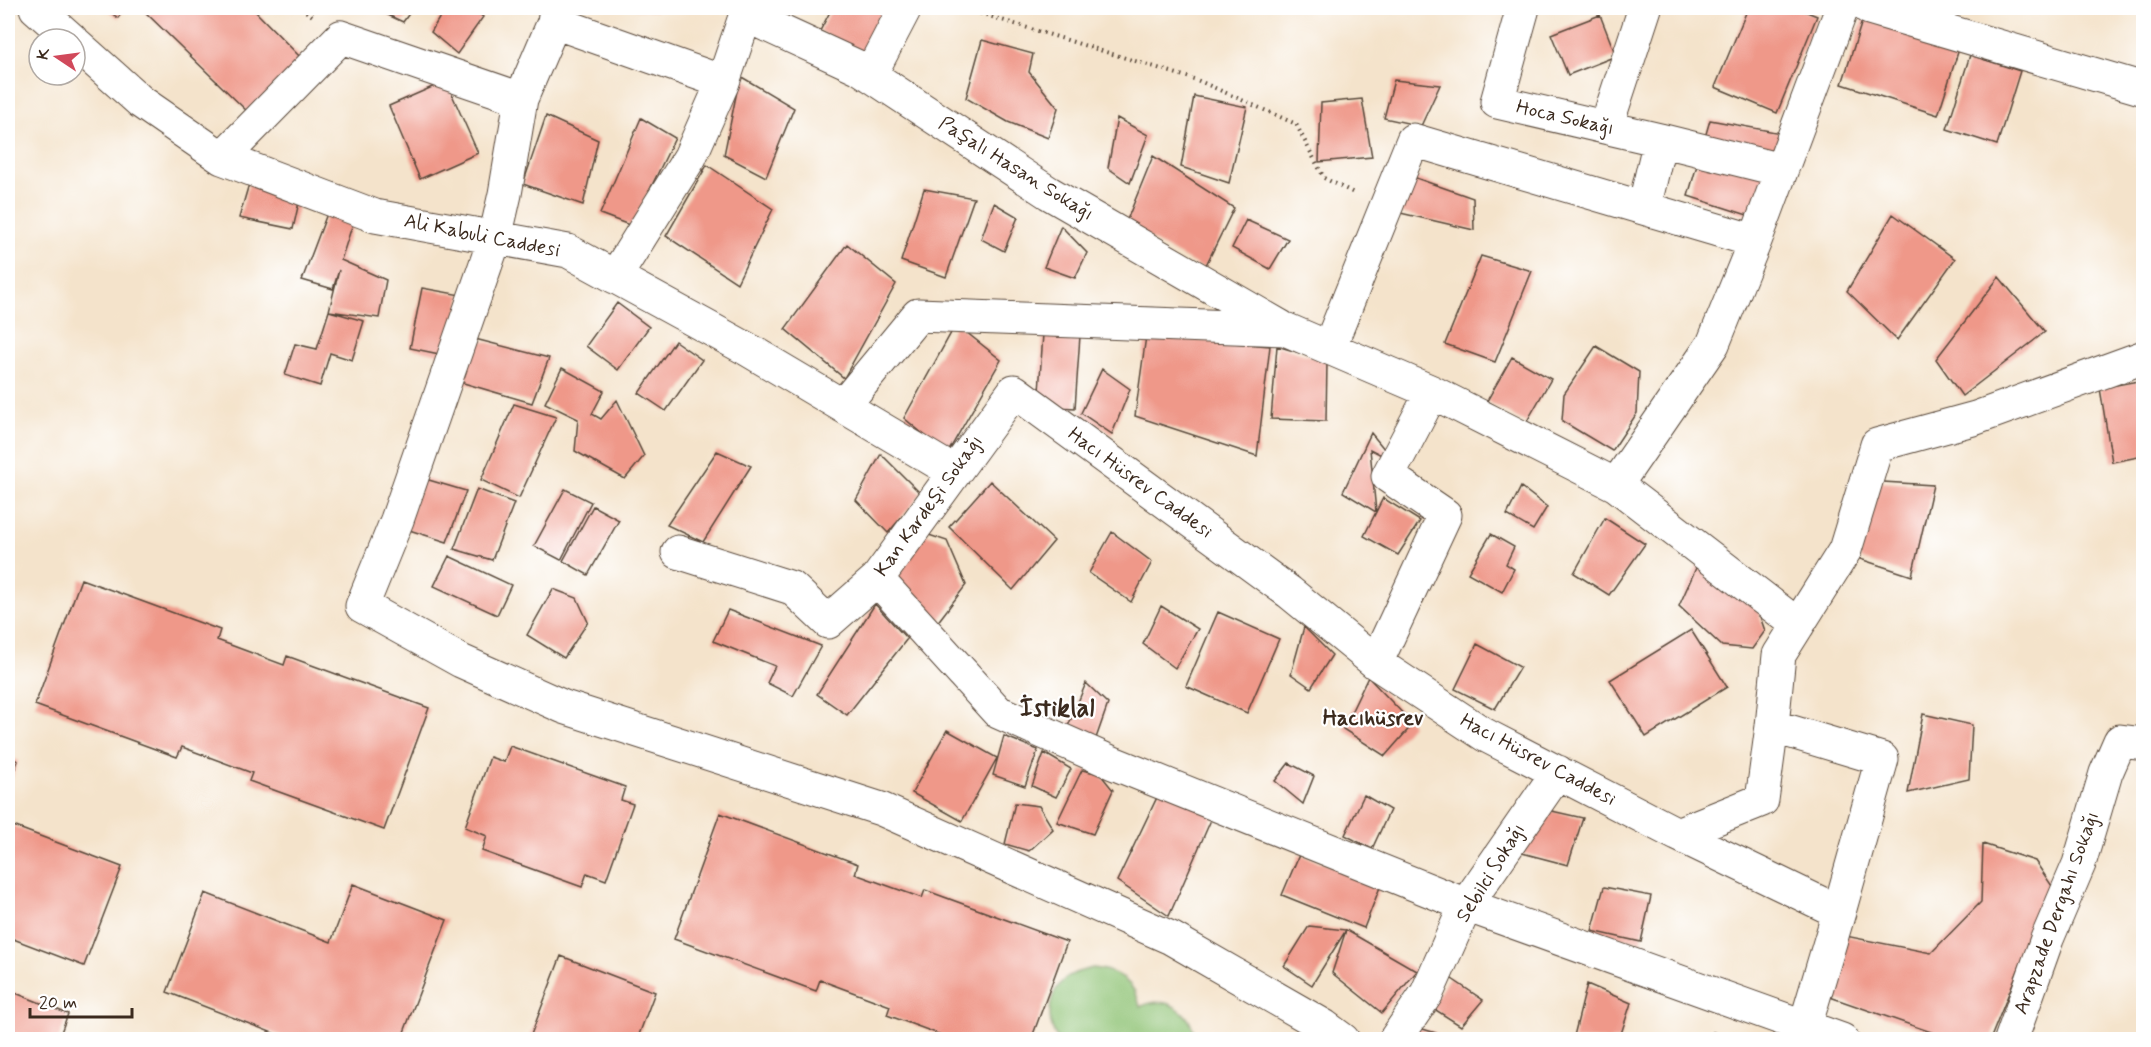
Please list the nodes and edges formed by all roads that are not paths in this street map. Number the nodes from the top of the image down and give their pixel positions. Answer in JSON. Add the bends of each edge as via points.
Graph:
{"nodes":[{"id":1,"x":36,"y":8,"type":"edge"},
{"id":2,"x":905,"y":8,"type":"edge"},
{"id":3,"x":1523,"y":8,"type":"edge"},
{"id":4,"x":1645,"y":8,"type":"edge"},
{"id":5,"x":1842,"y":8,"type":"edge"},
{"id":6,"x":1869,"y":8,"type":"edge"},
{"id":7,"x":746,"y":11,"type":"edge"},
{"id":8,"x":555,"y":15,"type":"edge"},
{"id":9,"x":57,"y":27,"type":"edge"},
{"id":10,"x":87,"y":54,"type":"edge"},
{"id":11,"x":870,"y":75,"type":"junction"},
{"id":12,"x":723,"y":82,"type":"junction"},
{"id":13,"x":2144,"y":89,"type":"edge"},
{"id":14,"x":520,"y":99,"type":"junction"},
{"id":15,"x":1606,"y":127,"type":"junction"},
{"id":16,"x":1660,"y":140,"type":"junction"},
{"id":17,"x":222,"y":158,"type":"junction"},
{"id":18,"x":1781,"y":170,"type":"junction"},
{"id":19,"x":1644,"y":208,"type":"junction"},
{"id":20,"x":495,"y":238,"type":"junction"},
{"id":21,"x":1755,"y":241,"type":"junction"},
{"id":22,"x":615,"y":277,"type":"junction"},
{"id":23,"x":1285,"y":329,"type":"junction"},
{"id":24,"x":1329,"y":348,"type":"junction"},
{"id":25,"x":2144,"y":357,"type":"edge"},
{"id":26,"x":1014,"y":391,"type":"joint"},
{"id":27,"x":1432,"y":392,"type":"junction"},
{"id":28,"x":843,"y":406,"type":"junction"},
{"id":29,"x":954,"y":472,"type":"junction"},
{"id":30,"x":1616,"y":485,"type":"junction"},
{"id":31,"x":678,"y":552,"type":"dead end"},
{"id":32,"x":877,"y":579,"type":"junction"},
{"id":33,"x":1798,"y":625,"type":"junction"},
{"id":34,"x":1376,"y":663,"type":"junction"},
{"id":35,"x":1772,"y":726,"type":"junction"},
{"id":36,"x":2144,"y":744,"type":"edge"},
{"id":37,"x":1558,"y":772,"type":"junction"},
{"id":38,"x":1677,"y":834,"type":"junction"},
{"id":39,"x":1466,"y":905,"type":"junction"},
{"id":40,"x":1839,"y":912,"type":"junction"},
{"id":41,"x":1803,"y":1033,"type":"edge"},
{"id":42,"x":1342,"y":1040,"type":"edge"},
{"id":43,"x":1395,"y":1040,"type":"edge"},
{"id":44,"x":1842,"y":1040,"type":"edge"},
{"id":45,"x":2011,"y":1040,"type":"edge"}],
"edges":[{"from":1,"to":9,"type":"street"},
{"from":2,"to":11,"type":"street"},
{"from":3,"to":15,"type":"street","name":"Hoca Sokağı","via":[[1497,102]]},
{"from":4,"to":15,"type":"street"},
{"from":5,"to":18,"type":"street"},
{"from":6,"to":13,"type":"street"},
{"from":7,"to":11,"type":"street","name":"Paşalı Hasan Sokağı"},
{"from":7,"to":12,"type":"street"},
{"from":8,"to":12,"type":"street"},
{"from":8,"to":14,"type":"street"},
{"from":10,"to":17,"type":"street","name":"Ali Kabuli Caddesi","via":[[141,102]]},
{"from":11,"to":23,"type":"street","name":"Paşalı Hasan Sokağı","via":[[1049,193]]},
{"from":12,"to":22,"type":"street","via":[[690,157]]},
{"from":14,"to":17,"type":"street","via":[[341,37]]},
{"from":14,"to":20,"type":"street"},
{"from":15,"to":16,"type":"street","name":"Hoca Sokağı"},
{"from":16,"to":18,"type":"street","name":"Hoca Sokağı"},
{"from":16,"to":19,"type":"street"},
{"from":17,"to":20,"type":"street","name":"Ali Kabuli Caddesi","via":[[375,216]]},
{"from":18,"to":21,"type":"street"},
{"from":19,"to":21,"type":"street"},
{"from":19,"to":24,"type":"street","via":[[1413,140]]},
{"from":20,"to":22,"type":"street","name":"Ali Kabuli Caddesi","via":[[568,251]]},
{"from":20,"to":42,"type":"street","via":[[397,520],[362,606],[461,661],[564,707],[891,814],[1171,938]]},
{"from":21,"to":30,"type":"street","via":[[1713,344]]},
{"from":22,"to":28,"type":"street","name":"Ali Kabuli Caddesi"},
{"from":23,"to":24,"type":"street"},
{"from":23,"to":28,"type":"street","via":[[918,315]]},
{"from":24,"to":27,"type":"street"},
{"from":25,"to":33,"type":"street","via":[[1976,418],[1877,445],[1845,550]]},
{"from":26,"to":29,"type":"street","name":"Kan Kardeşi Sokağı"},
{"from":26,"to":34,"type":"street","name":"Hacı Hüsrev Caddesi","via":[[1289,592]]},
{"from":27,"to":30,"type":"street"},
{"from":27,"to":34,"type":"street","via":[[1388,476],[1445,514]]},
{"from":28,"to":29,"type":"street","name":"Ali Kabuli Caddesi"},
{"from":29,"to":32,"type":"street","name":"Kan Kardeşi Sokağı"},
{"from":30,"to":33,"type":"street"},
{"from":31,"to":32,"type":"street","name":"Kan Kardeşi Sokağı","via":[[792,588],[828,622]]},
{"from":32,"to":39,"type":"street","via":[[998,712]]},
{"from":33,"to":35,"type":"street","via":[[1779,655]]},
{"from":34,"to":37,"type":"street","name":"Hacı Hüsrev Caddesi","via":[[1485,735]]},
{"from":35,"to":38,"type":"street","via":[[1762,800]]},
{"from":35,"to":40,"type":"street","via":[[1882,759]]},
{"from":36,"to":45,"type":"street","name":"Arapzade Dergahı Sokağı","via":[[2120,741],[2115,752],[2079,864]]},
{"from":37,"to":38,"type":"street","name":"Hacı Hüsrev Caddesi"},
{"from":37,"to":39,"type":"street","name":"Sebilci Sokağı"},
{"from":38,"to":40,"type":"street","name":"Hacı Hüsrev Caddesi"},
{"from":39,"to":41,"type":"street"},
{"from":39,"to":43,"type":"street","name":"Sebilci Sokağı","via":[[1427,993]]},
{"from":40,"to":41,"type":"street"},
{"from":41,"to":44,"type":"street"}]}
